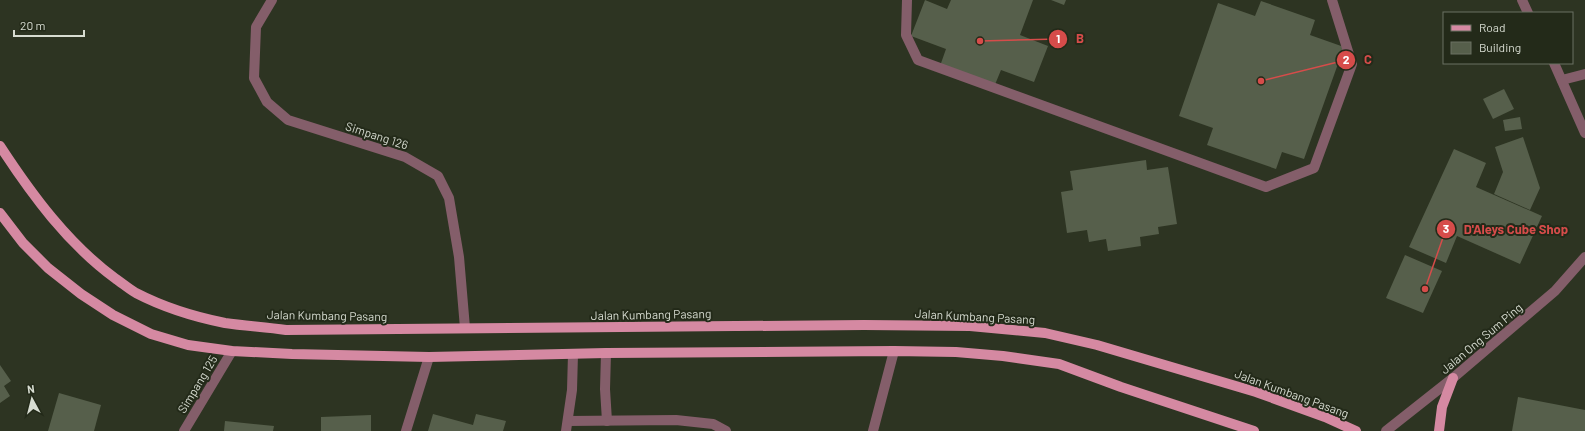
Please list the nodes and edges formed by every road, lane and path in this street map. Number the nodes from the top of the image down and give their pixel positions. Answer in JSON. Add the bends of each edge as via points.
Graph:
{"nodes":[{"id":1,"x":272,"y":0,"type":"edge"},
{"id":2,"x":907,"y":0,"type":"edge"},
{"id":3,"x":1332,"y":0,"type":"edge"},
{"id":4,"x":1522,"y":0,"type":"edge"},
{"id":5,"x":1528,"y":12,"type":"edge"},
{"id":6,"x":1554,"y":64,"type":"edge"},
{"id":7,"x":1585,"y":74,"type":"edge"},
{"id":8,"x":1562,"y":80,"type":"junction"},
{"id":9,"x":1585,"y":132,"type":"edge"},
{"id":10,"x":0,"y":146,"type":"edge"},
{"id":11,"x":0,"y":213,"type":"edge"},
{"id":12,"x":1585,"y":257,"type":"edge"},
{"id":13,"x":465,"y":328,"type":"junction"},
{"id":14,"x":232,"y":351,"type":"junction"},
{"id":15,"x":894,"y":351,"type":"junction"},
{"id":16,"x":606,"y":353,"type":"junction"},
{"id":17,"x":573,"y":354,"type":"junction"},
{"id":18,"x":429,"y":357,"type":"junction"},
{"id":19,"x":1453,"y":378,"type":"junction"},
{"id":20,"x":607,"y":421,"type":"junction"},
{"id":21,"x":567,"y":426,"type":"edge"},
{"id":22,"x":184,"y":431,"type":"edge"},
{"id":23,"x":406,"y":431,"type":"edge"},
{"id":24,"x":726,"y":431,"type":"edge"},
{"id":25,"x":873,"y":431,"type":"edge"},
{"id":26,"x":1254,"y":431,"type":"edge"},
{"id":27,"x":1356,"y":431,"type":"edge"},
{"id":28,"x":1386,"y":431,"type":"edge"},
{"id":29,"x":1439,"y":431,"type":"edge"}],
"edges":[{"from":1,"to":13,"type":"street","name":"Simpang 126","via":[[256,27],[254,78],[267,102],[288,120],[405,157],[438,176],[449,198],[459,257]]},
{"from":2,"to":3,"type":"street","via":[[906,35],[918,60],[1266,186],[1314,168],[1352,64]]},
{"from":4,"to":5,"type":"street"},
{"from":6,"to":8,"type":"street"},
{"from":7,"to":8,"type":"street"},
{"from":8,"to":9,"type":"street"},
{"from":10,"to":13,"type":"main road","name":"Jalan Kumbang Pasang","via":[[46,210],[102,269],[135,292],[178,310],[225,322],[286,330]]},
{"from":11,"to":14,"type":"main road","via":[[23,243],[48,268],[113,316],[151,334],[188,345]]},
{"from":12,"to":19,"type":"street","name":"Jalan Ong Sum Ping","via":[[1555,291]]},
{"from":13,"to":27,"type":"main road","name":"Jalan Kumbang Pasang","via":[[864,325],[970,326],[1045,333],[1097,345],[1256,392]]},
{"from":14,"to":18,"type":"main road"},
{"from":14,"to":22,"type":"street","name":"Simpang 125"},
{"from":15,"to":16,"type":"main road"},
{"from":15,"to":25,"type":"street"},
{"from":15,"to":26,"type":"main road","via":[[956,352],[1059,364]]},
{"from":16,"to":17,"type":"main road"},
{"from":16,"to":20,"type":"street"},
{"from":17,"to":18,"type":"main road"},
{"from":17,"to":21,"type":"street"},
{"from":18,"to":23,"type":"street"},
{"from":19,"to":28,"type":"street","name":"Jalan Ong Sum Ping"},
{"from":19,"to":29,"type":"main road","via":[[1442,407]]},
{"from":20,"to":21,"type":"street"},
{"from":20,"to":24,"type":"street","via":[[683,421],[713,424]]}]}
